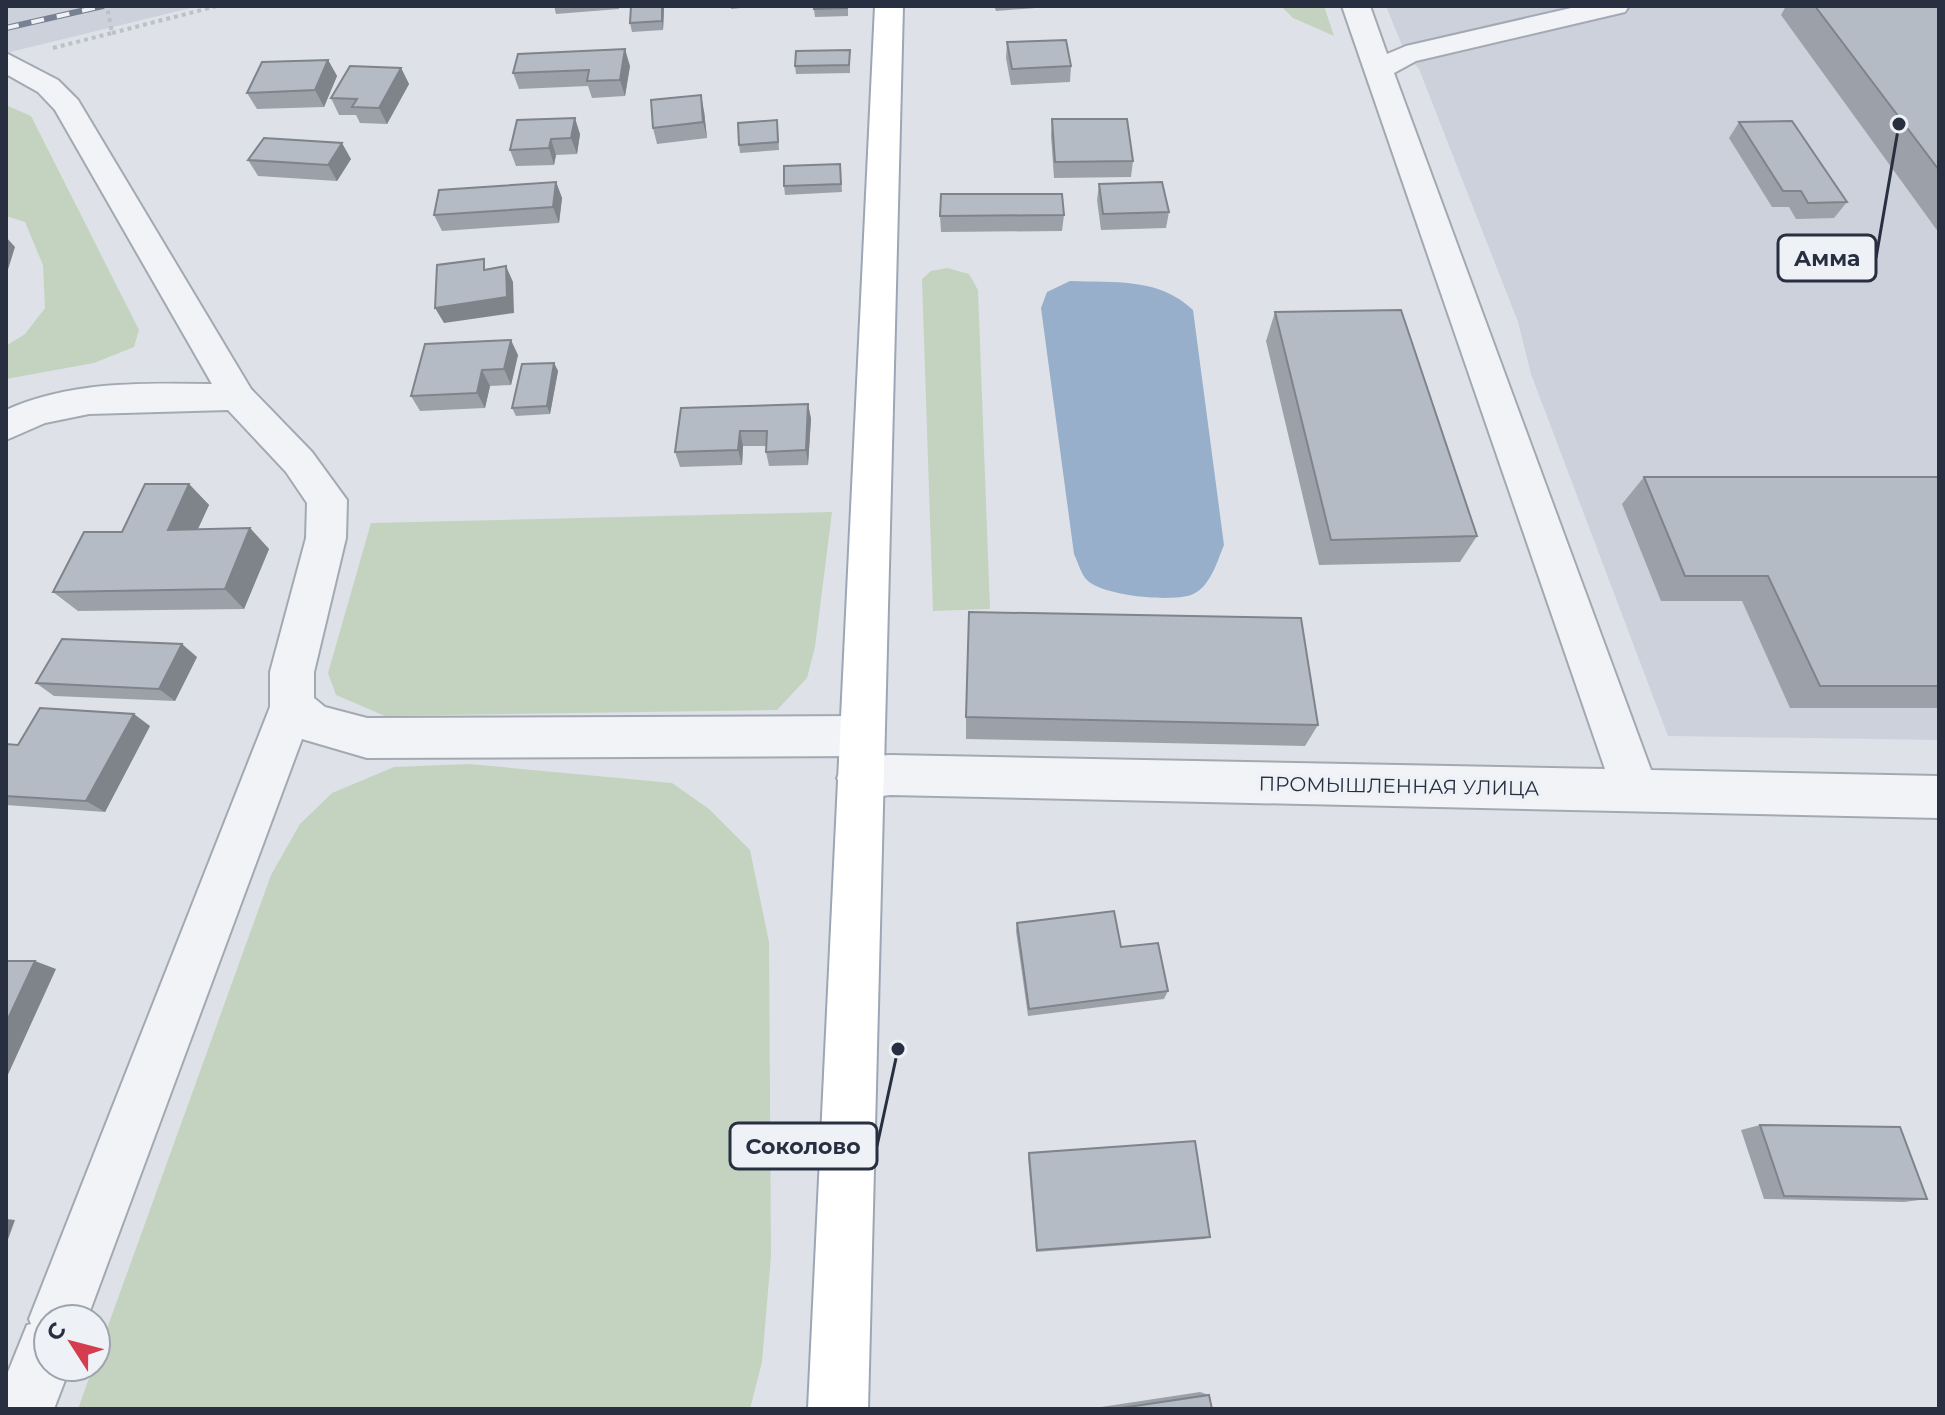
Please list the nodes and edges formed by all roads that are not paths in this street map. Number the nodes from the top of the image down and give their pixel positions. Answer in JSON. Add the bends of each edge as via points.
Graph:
{"nodes":[{"id":1,"x":889,"y":6,"type":"edge"},
{"id":2,"x":1356,"y":6,"type":"edge"},
{"id":3,"x":1615,"y":6,"type":"edge"},
{"id":4,"x":6,"y":62,"type":"edge"},
{"id":5,"x":1380,"y":69,"type":"junction"},
{"id":6,"x":237,"y":397,"type":"junction"},
{"id":7,"x":13,"y":418,"type":"edge"},
{"id":8,"x":292,"y":707,"type":"junction"},
{"id":9,"x":861,"y":757,"type":"junction"},
{"id":10,"x":1636,"y":791,"type":"junction"},
{"id":11,"x":1939,"y":797,"type":"edge"},
{"id":12,"x":64,"y":1303,"type":"edge"},
{"id":13,"x":34,"y":1383,"type":"edge"},
{"id":14,"x":24,"y":1409,"type":"edge"},
{"id":15,"x":838,"y":1409,"type":"edge"}],
"edges":[{"from":1,"to":9,"type":"main road"},
{"from":2,"to":5,"type":"street"},
{"from":3,"to":5,"type":"street","via":[[1406,55]]},
{"from":4,"to":6,"type":"street","via":[[48,86],[68,106]]},
{"from":5,"to":10,"type":"street"},
{"from":6,"to":7,"type":"street","via":[[97,399]]},
{"from":6,"to":8,"type":"street","via":[[327,500],[326,538],[292,672]]},
{"from":8,"to":9,"type":"street","name":"ПРОМЫШЛЕННАЯ УЛИЦА","via":[[312,723],[367,738]]},
{"from":8,"to":12,"type":"street"},
{"from":9,"to":10,"type":"street","name":"ПРОМЫШЛЕННАЯ УЛИЦА","via":[[881,775]]},
{"from":9,"to":15,"type":"main road"},
{"from":10,"to":11,"type":"street","name":"ПРОМЫШЛЕННАЯ УЛИЦА"},
{"from":13,"to":14,"type":"street"}]}
